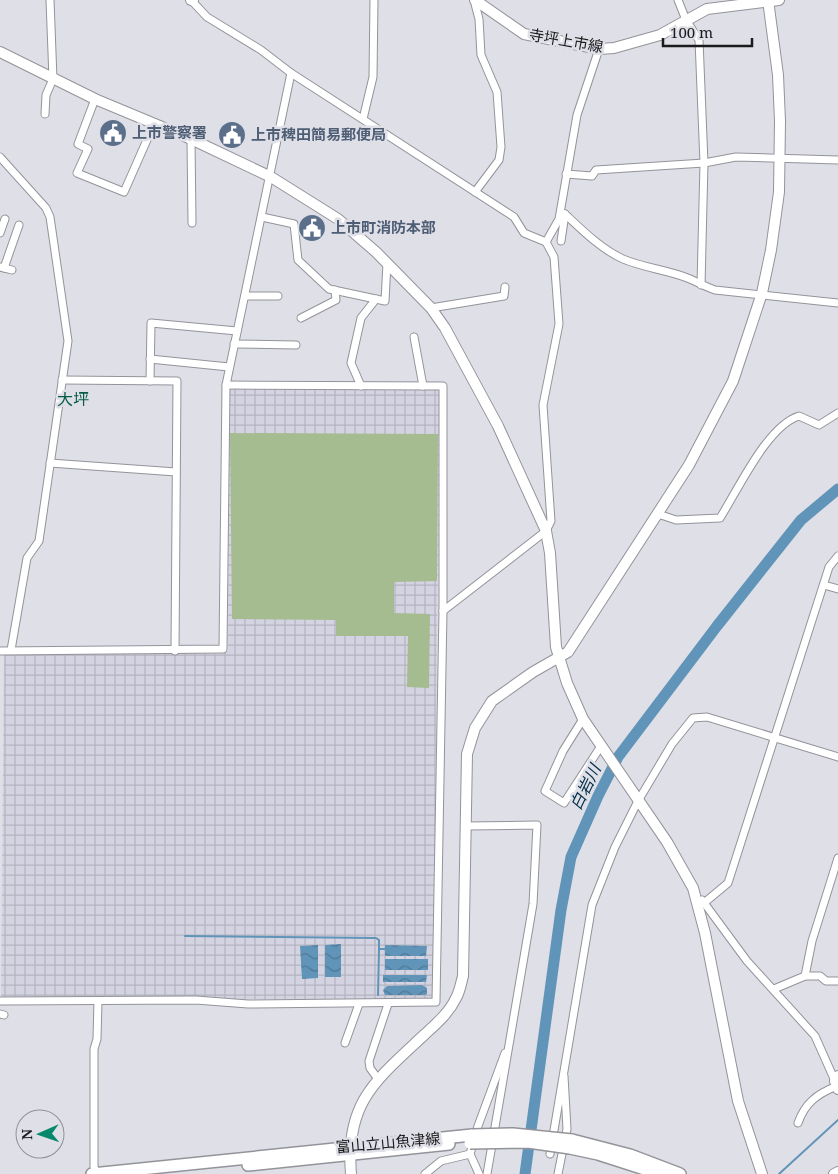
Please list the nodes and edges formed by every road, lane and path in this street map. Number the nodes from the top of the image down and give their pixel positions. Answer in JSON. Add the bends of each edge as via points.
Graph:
{"nodes":[{"id":1,"x":50,"y":0,"type":"edge"},
{"id":2,"x":192,"y":0,"type":"edge"},
{"id":3,"x":374,"y":0,"type":"edge"},
{"id":4,"x":475,"y":0,"type":"edge"},
{"id":5,"x":678,"y":0,"type":"edge"},
{"id":6,"x":772,"y":0,"type":"edge"},
{"id":7,"x":686,"y":20,"type":"junction"},
{"id":8,"x":599,"y":49,"type":"junction"},
{"id":9,"x":0,"y":52,"type":"edge"},
{"id":10,"x":292,"y":73,"type":"junction"},
{"id":11,"x":53,"y":79,"type":"junction"},
{"id":12,"x":95,"y":98,"type":"junction"},
{"id":13,"x":45,"y":114,"type":"dead end"},
{"id":14,"x":363,"y":119,"type":"junction"},
{"id":15,"x":154,"y":124,"type":"junction"},
{"id":16,"x":191,"y":139,"type":"junction"},
{"id":17,"x":0,"y":157,"type":"edge"},
{"id":18,"x":781,"y":158,"type":"junction"},
{"id":19,"x":838,"y":160,"type":"edge"},
{"id":20,"x":704,"y":163,"type":"junction"},
{"id":21,"x":566,"y":174,"type":"junction"},
{"id":22,"x":271,"y":177,"type":"junction"},
{"id":23,"x":475,"y":192,"type":"junction"},
{"id":24,"x":262,"y":217,"type":"junction"},
{"id":25,"x":5,"y":219,"type":"dead end"},
{"id":26,"x":192,"y":223,"type":"dead end"},
{"id":27,"x":19,"y":225,"type":"dead end"},
{"id":28,"x":0,"y":233,"type":"edge"},
{"id":29,"x":560,"y":241,"type":"dead end"},
{"id":30,"x":546,"y":242,"type":"junction"},
{"id":31,"x":387,"y":262,"type":"junction"},
{"id":32,"x":2,"y":267,"type":"edge"},
{"id":33,"x":12,"y":270,"type":"dead end"},
{"id":34,"x":701,"y":285,"type":"junction"},
{"id":35,"x":504,"y":287,"type":"dead end"},
{"id":36,"x":335,"y":290,"type":"junction"},
{"id":37,"x":762,"y":293,"type":"junction"},
{"id":38,"x":245,"y":296,"type":"junction"},
{"id":39,"x":278,"y":296,"type":"dead end"},
{"id":40,"x":376,"y":300,"type":"junction"},
{"id":41,"x":838,"y":303,"type":"edge"},
{"id":42,"x":431,"y":308,"type":"junction"},
{"id":43,"x":300,"y":318,"type":"dead end"},
{"id":44,"x":237,"y":331,"type":"junction"},
{"id":45,"x":414,"y":338,"type":"dead end"},
{"id":46,"x":234,"y":344,"type":"junction"},
{"id":47,"x":296,"y":345,"type":"dead end"},
{"id":48,"x":150,"y":359,"type":"junction"},
{"id":49,"x":229,"y":367,"type":"junction"},
{"id":50,"x":62,"y":380,"type":"junction"},
{"id":51,"x":150,"y":381,"type":"junction"},
{"id":52,"x":226,"y":385,"type":"junction"},
{"id":53,"x":361,"y":386,"type":"junction"},
{"id":54,"x":423,"y":386,"type":"junction"},
{"id":55,"x":838,"y":413,"type":"edge"},
{"id":56,"x":50,"y":463,"type":"junction"},
{"id":57,"x":176,"y":472,"type":"junction"},
{"id":58,"x":658,"y":514,"type":"junction"},
{"id":59,"x":546,"y":530,"type":"junction"},
{"id":60,"x":838,"y":556,"type":"edge"},
{"id":61,"x":824,"y":585,"type":"junction"},
{"id":62,"x":838,"y":588,"type":"edge"},
{"id":63,"x":443,"y":612,"type":"junction"},
{"id":64,"x":11,"y":650,"type":"junction"},
{"id":65,"x":0,"y":651,"type":"edge"},
{"id":66,"x":175,"y":651,"type":"junction"},
{"id":67,"x":558,"y":657,"type":"junction"},
{"id":68,"x":583,"y":719,"type":"junction"},
{"id":69,"x":776,"y":737,"type":"junction"},
{"id":70,"x":601,"y":746,"type":"junction"},
{"id":71,"x":838,"y":757,"type":"edge"},
{"id":72,"x":638,"y":801,"type":"junction"},
{"id":73,"x":466,"y":826,"type":"junction"},
{"id":74,"x":838,"y":858,"type":"edge"},
{"id":75,"x":693,"y":888,"type":"junction"},
{"id":76,"x":704,"y":903,"type":"junction"},
{"id":77,"x":805,"y":976,"type":"junction"},
{"id":78,"x":838,"y":981,"type":"edge"},
{"id":79,"x":774,"y":989,"type":"junction"},
{"id":80,"x":0,"y":1001,"type":"edge"},
{"id":81,"x":98,"y":1001,"type":"junction"},
{"id":82,"x":359,"y":1004,"type":"junction"},
{"id":83,"x":388,"y":1004,"type":"junction"},
{"id":84,"x":345,"y":1043,"type":"dead end"},
{"id":85,"x":507,"y":1051,"type":"junction"},
{"id":86,"x":563,"y":1069,"type":"junction"},
{"id":87,"x":378,"y":1079,"type":"junction"},
{"id":88,"x":837,"y":1083,"type":"edge"},
{"id":89,"x":798,"y":1123,"type":"dead end"},
{"id":90,"x":493,"y":1138,"type":"junction"},
{"id":91,"x":552,"y":1142,"type":"junction"},
{"id":92,"x":471,"y":1144,"type":"junction"},
{"id":93,"x":571,"y":1144,"type":"junction"},
{"id":94,"x":350,"y":1151,"type":"junction"},
{"id":95,"x":245,"y":1170,"type":"edge"},
{"id":96,"x":838,"y":1172,"type":"edge"},
{"id":97,"x":92,"y":1174,"type":"edge"},
{"id":98,"x":96,"y":1174,"type":"edge"},
{"id":99,"x":169,"y":1174,"type":"edge"},
{"id":100,"x":351,"y":1174,"type":"edge"},
{"id":101,"x":425,"y":1174,"type":"edge"},
{"id":102,"x":479,"y":1174,"type":"edge"},
{"id":103,"x":487,"y":1174,"type":"edge"},
{"id":104,"x":558,"y":1174,"type":"edge"},
{"id":105,"x":660,"y":1174,"type":"edge"},
{"id":106,"x":680,"y":1174,"type":"edge"},
{"id":107,"x":762,"y":1174,"type":"edge"},
{"id":108,"x":834,"y":1174,"type":"edge"}],
"edges":[{"from":1,"to":11,"type":"street"},
{"from":2,"to":10,"type":"street","via":[[207,17]]},
{"from":3,"to":14,"type":"street","via":[[373,77]]},
{"from":4,"to":8,"type":"street","name":"寺坪上市線","via":[[524,34]]},
{"from":4,"to":23,"type":"street","via":[[481,55],[496,92],[501,147],[499,160]]},
{"from":5,"to":7,"type":"street"},
{"from":6,"to":7,"type":"street","name":"寺坪上市線","via":[[707,9]]},
{"from":6,"to":18,"type":"street"},
{"from":7,"to":8,"type":"street","name":"寺坪上市線","via":[[660,35]]},
{"from":7,"to":20,"type":"street","via":[[699,40]]},
{"from":8,"to":21,"type":"street","via":[[577,115]]},
{"from":9,"to":11,"type":"street"},
{"from":10,"to":14,"type":"street"},
{"from":10,"to":22,"type":"street"},
{"from":11,"to":12,"type":"street"},
{"from":11,"to":13,"type":"street","via":[[46,95]]},
{"from":12,"to":15,"type":"street"},
{"from":12,"to":15,"type":"street","via":[[78,144],[88,149],[77,173],[124,192]]},
{"from":14,"to":23,"type":"street"},
{"from":15,"to":16,"type":"street"},
{"from":16,"to":22,"type":"street"},
{"from":16,"to":26,"type":"street"},
{"from":17,"to":50,"type":"street","via":[[46,208],[50,217],[68,341]]},
{"from":18,"to":19,"type":"street"},
{"from":18,"to":20,"type":"street","via":[[736,157]]},
{"from":18,"to":37,"type":"street","via":[[775,223]]},
{"from":20,"to":21,"type":"street","via":[[596,170],[592,176]]},
{"from":20,"to":34,"type":"street"},
{"from":21,"to":30,"type":"street","via":[[559,219]]},
{"from":22,"to":24,"type":"street"},
{"from":22,"to":31,"type":"street","via":[[338,219]]},
{"from":23,"to":30,"type":"street","via":[[514,217],[524,234]]},
{"from":24,"to":36,"type":"street","via":[[294,224],[298,260],[329,289]]},
{"from":24,"to":38,"type":"street"},
{"from":25,"to":28,"type":"street"},
{"from":27,"to":32,"type":"street"},
{"from":29,"to":34,"type":"street","via":[[565,214],[587,235],[618,256]]},
{"from":30,"to":59,"type":"street","via":[[554,257],[559,324],[543,406],[551,521]]},
{"from":31,"to":40,"type":"street","via":[[385,302]]},
{"from":31,"to":42,"type":"street"},
{"from":32,"to":33,"type":"street"},
{"from":34,"to":37,"type":"street","via":[[715,290]]},
{"from":35,"to":42,"type":"street","via":[[504,296]]},
{"from":36,"to":40,"type":"street"},
{"from":36,"to":43,"type":"street","via":[[336,300]]},
{"from":37,"to":41,"type":"street"},
{"from":37,"to":58,"type":"street","via":[[733,380],[699,447]]},
{"from":38,"to":39,"type":"street"},
{"from":38,"to":44,"type":"street"},
{"from":40,"to":53,"type":"street","via":[[361,318],[351,363]]},
{"from":42,"to":59,"type":"street","via":[[470,371]]},
{"from":44,"to":46,"type":"street"},
{"from":44,"to":48,"type":"street","via":[[151,323]]},
{"from":45,"to":54,"type":"street"},
{"from":46,"to":47,"type":"street"},
{"from":46,"to":49,"type":"street"},
{"from":48,"to":49,"type":"street"},
{"from":48,"to":51,"type":"street"},
{"from":49,"to":52,"type":"street"},
{"from":50,"to":51,"type":"street"},
{"from":50,"to":56,"type":"street"},
{"from":51,"to":57,"type":"street","via":[[177,381]]},
{"from":52,"to":53,"type":"street"},
{"from":52,"to":66,"type":"street","via":[[223,649]]},
{"from":53,"to":54,"type":"street"},
{"from":54,"to":63,"type":"street","via":[[443,386]]},
{"from":55,"to":58,"type":"street","via":[[819,425],[799,416],[791,418],[761,452],[720,518],[676,520]]},
{"from":56,"to":57,"type":"street"},
{"from":56,"to":64,"type":"street","via":[[39,541],[27,558]]},
{"from":57,"to":66,"type":"street"},
{"from":58,"to":67,"type":"street","via":[[568,652]]},
{"from":59,"to":63,"type":"street"},
{"from":59,"to":67,"type":"street"},
{"from":60,"to":61,"type":"street","via":[[829,567]]},
{"from":61,"to":62,"type":"street"},
{"from":61,"to":69,"type":"street"},
{"from":63,"to":83,"type":"street","via":[[436,1002]]},
{"from":64,"to":65,"type":"street"},
{"from":64,"to":66,"type":"street"},
{"from":67,"to":68,"type":"street"},
{"from":67,"to":73,"type":"street","via":[[492,701],[475,728],[468,754]]},
{"from":68,"to":70,"type":"street"},
{"from":68,"to":70,"type":"street","via":[[563,751],[545,792],[564,803]]},
{"from":69,"to":71,"type":"street"},
{"from":69,"to":72,"type":"street","via":[[707,717],[693,718],[672,744]]},
{"from":69,"to":76,"type":"street","via":[[728,883]]},
{"from":70,"to":72,"type":"street"},
{"from":72,"to":75,"type":"street","via":[[667,842]]},
{"from":72,"to":86,"type":"street","via":[[592,905]]},
{"from":73,"to":85,"type":"street","via":[[537,825],[533,904]]},
{"from":73,"to":87,"type":"street","via":[[463,976],[457,997],[444,1016]]},
{"from":74,"to":77,"type":"street","via":[[812,941]]},
{"from":75,"to":76,"type":"street"},
{"from":75,"to":107,"type":"street","via":[[738,1100]]},
{"from":76,"to":79,"type":"street","via":[[747,961]]},
{"from":77,"to":78,"type":"street"},
{"from":77,"to":79,"type":"street"},
{"from":79,"to":88,"type":"street","via":[[814,1036]]},
{"from":80,"to":81,"type":"street"},
{"from":81,"to":82,"type":"street"},
{"from":81,"to":98,"type":"street","via":[[94,1049]]},
{"from":82,"to":83,"type":"street"},
{"from":82,"to":84,"type":"street"},
{"from":83,"to":87,"type":"street","via":[[369,1061]]},
{"from":85,"to":90,"type":"street"},
{"from":85,"to":92,"type":"street"},
{"from":86,"to":91,"type":"street"},
{"from":86,"to":104,"type":"street","via":[[568,1129]]},
{"from":87,"to":94,"type":"street","via":[[359,1110]]},
{"from":88,"to":89,"type":"street","via":[[804,1108]]},
{"from":90,"to":91,"type":"main road","name":"富山立山魚津線","bridge":true},
{"from":90,"to":92,"type":"main road","name":"富山立山魚津線","bridge":true},
{"from":90,"to":103,"type":"street"},
{"from":91,"to":93,"type":"main road","name":"富山立山魚津線","bridge":true},
{"from":92,"to":94,"type":"main road","name":"富山立山魚津線"},
{"from":92,"to":101,"type":"street"},
{"from":92,"to":102,"type":"street"},
{"from":93,"to":105,"type":"main road","name":"富山立山魚津線"},
{"from":93,"to":106,"type":"main road","name":"富山立山魚津線","via":[[630,1155]]},
{"from":94,"to":95,"type":"main road","name":"富山立山魚津線"},
{"from":94,"to":98,"type":"main road","name":"富山立山魚津線"},
{"from":94,"to":100,"type":"street"},
{"from":95,"to":99,"type":"main road","name":"富山立山魚津線"},
{"from":96,"to":108,"type":"street"},
{"from":97,"to":98,"type":"main road","name":"富山立山魚津線"}]}
